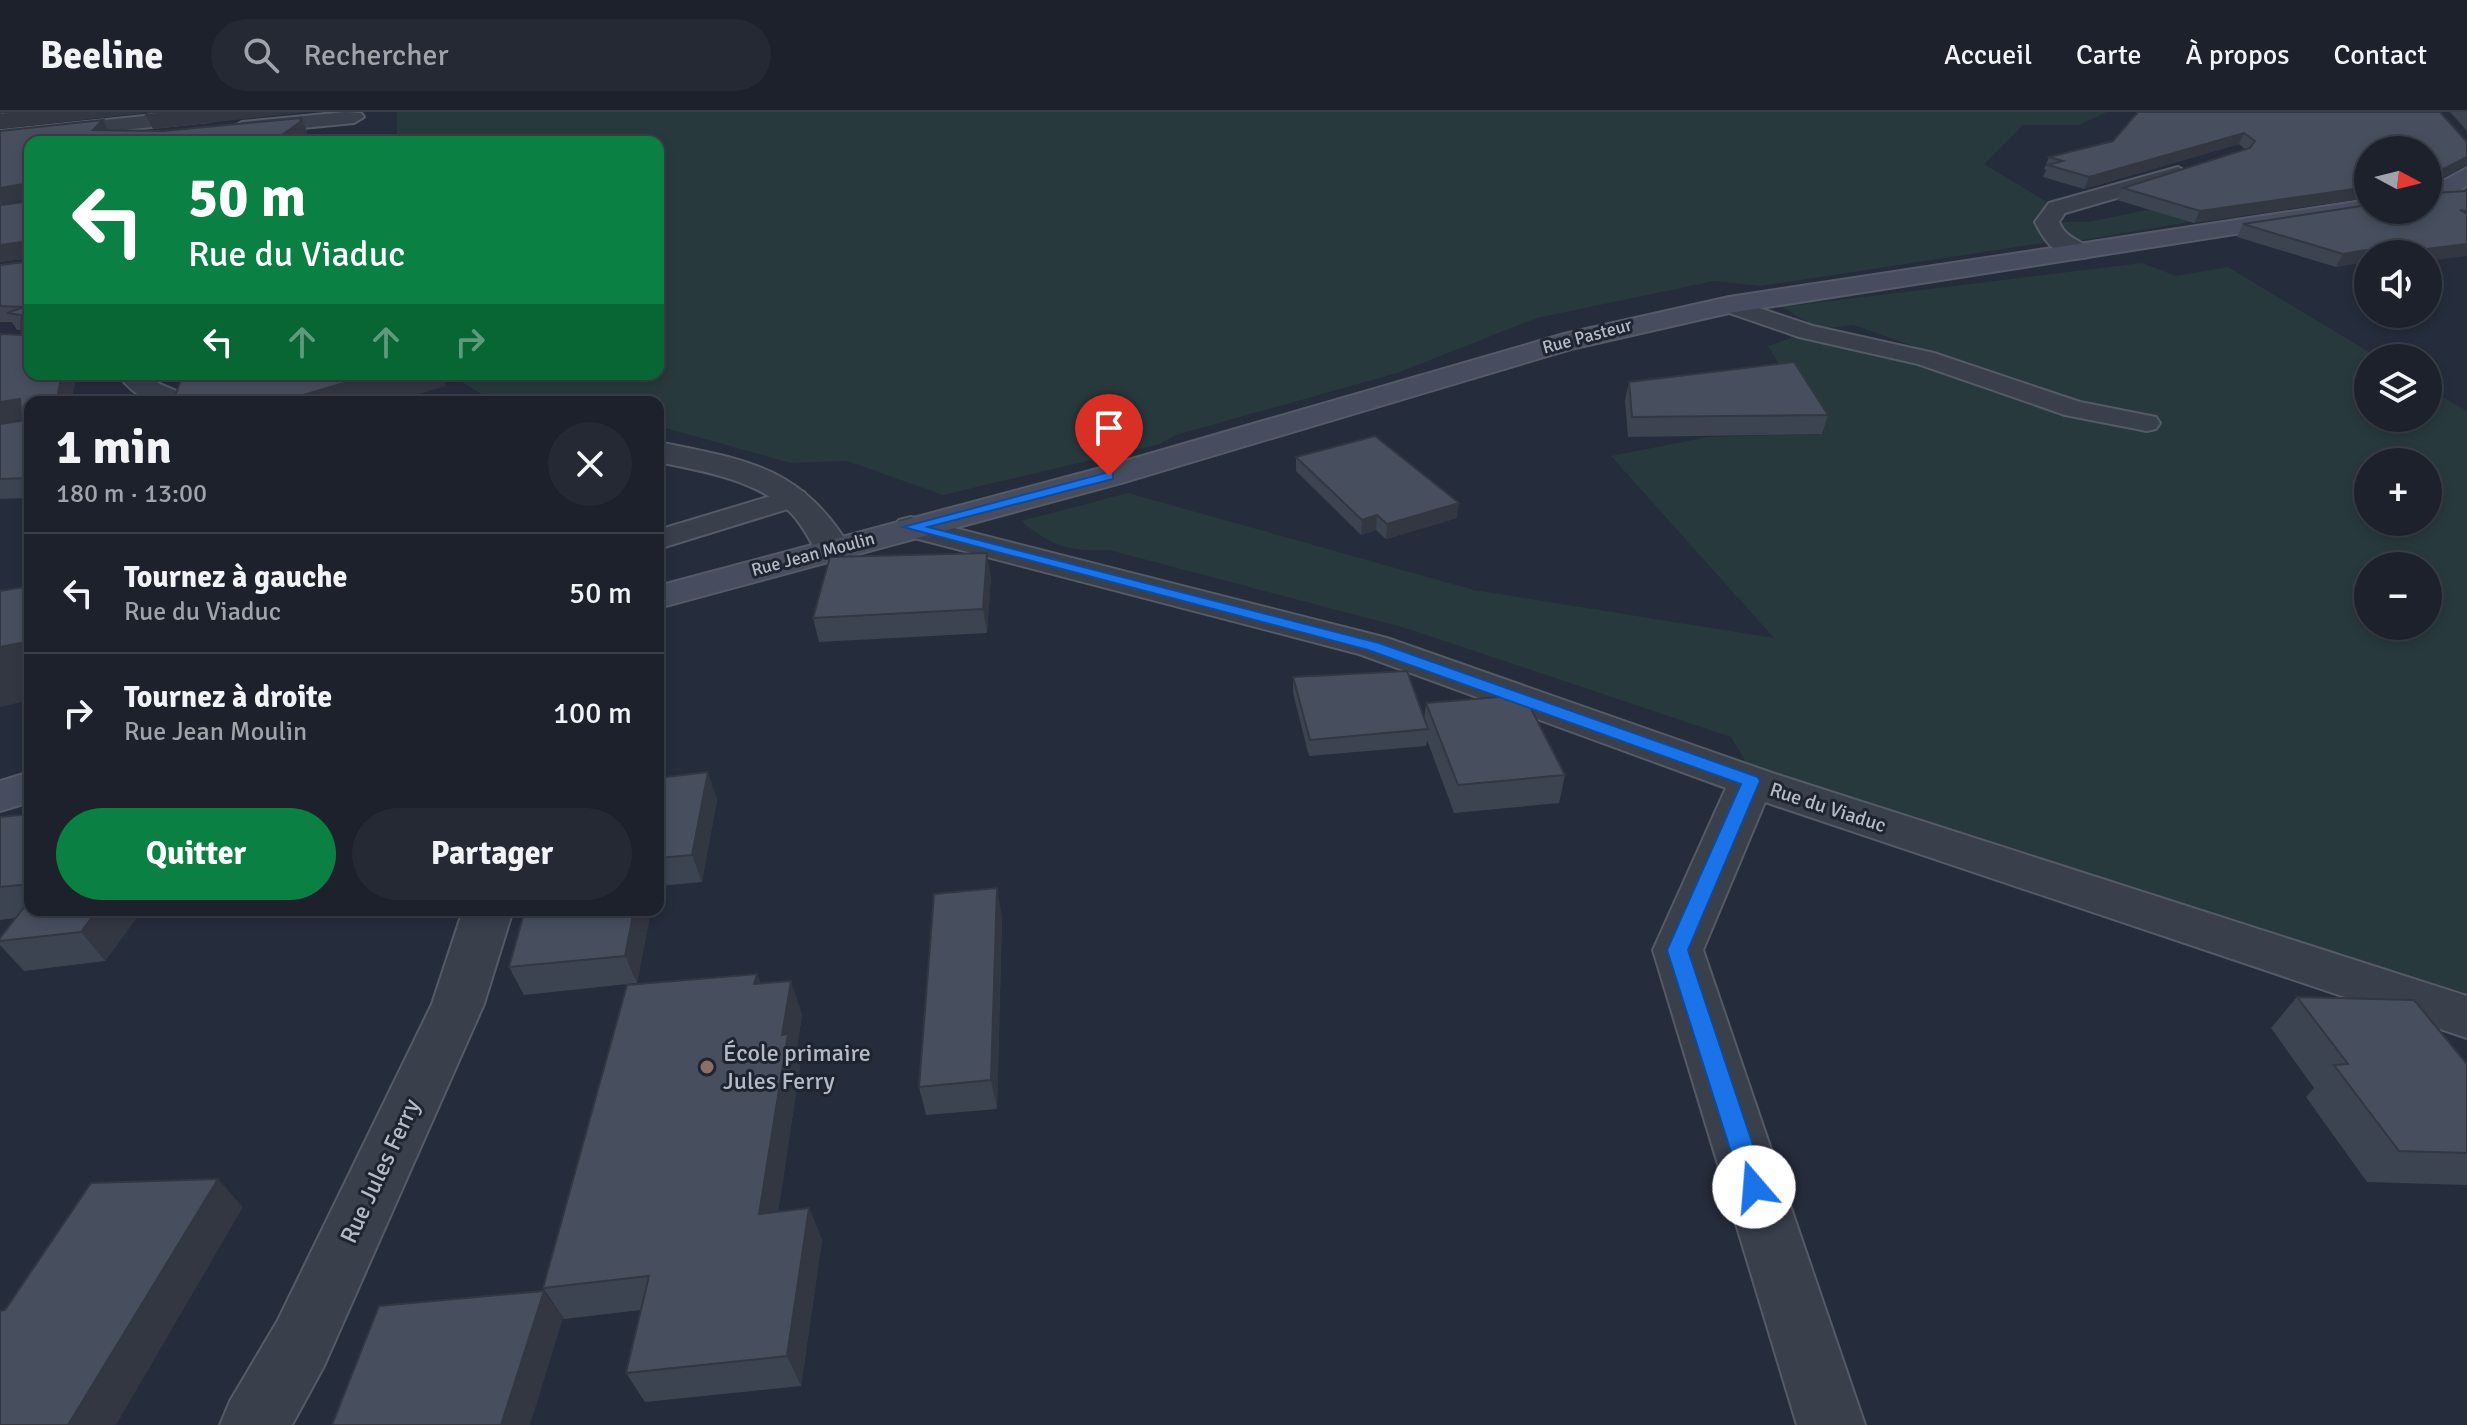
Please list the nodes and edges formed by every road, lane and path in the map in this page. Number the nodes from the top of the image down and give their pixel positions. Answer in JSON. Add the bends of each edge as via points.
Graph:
{"nodes":[{"id":1,"x":239,"y":112,"type":"edge"},
{"id":2,"x":358,"y":114,"type":"edge"},
{"id":3,"x":165,"y":136,"type":"edge"},
{"id":4,"x":323,"y":136,"type":"edge"},
{"id":5,"x":0,"y":137,"type":"edge"},
{"id":6,"x":24,"y":152,"type":"edge"},
{"id":7,"x":0,"y":154,"type":"edge"},
{"id":8,"x":2204,"y":165,"type":"edge"},
{"id":9,"x":2467,"y":174,"type":"edge"},
{"id":10,"x":2447,"y":193,"type":"edge"},
{"id":11,"x":2354,"y":209,"type":"edge"},
{"id":12,"x":2079,"y":252,"type":"junction"},
{"id":13,"x":1729,"y":305,"type":"junction"},
{"id":14,"x":137,"y":380,"type":"edge"},
{"id":15,"x":164,"y":396,"type":"edge"},
{"id":16,"x":2147,"y":423,"type":"dead end"},
{"id":17,"x":664,"y":454,"type":"edge"},
{"id":18,"x":1109,"y":476,"type":"joint"},
{"id":19,"x":794,"y":498,"type":"junction"},
{"id":20,"x":911,"y":527,"type":"junction"},
{"id":21,"x":664,"y":538,"type":"edge"},
{"id":22,"x":833,"y":549,"type":"junction"},
{"id":23,"x":664,"y":595,"type":"edge"},
{"id":24,"x":1751,"y":781,"type":"junction"},
{"id":25,"x":24,"y":789,"type":"edge"},
{"id":26,"x":0,"y":796,"type":"edge"},
{"id":27,"x":486,"y":916,"type":"edge"},
{"id":28,"x":2467,"y":1017,"type":"edge"},
{"id":29,"x":254,"y":1425,"type":"edge"},
{"id":30,"x":1831,"y":1425,"type":"edge"}],
"edges":[{"from":1,"to":5,"type":"street"},
{"from":2,"to":3,"type":"street"},
{"from":2,"to":4,"type":"street"},
{"from":6,"to":7,"type":"street"},
{"from":8,"to":12,"type":"street","via":[[2057,208],[2047,222],[2056,241]]},
{"from":9,"to":10,"type":"main road"},
{"from":11,"to":12,"type":"main road","name":"Rue Pasteur"},
{"from":12,"to":13,"type":"main road","name":"Rue Pasteur"},
{"from":13,"to":16,"type":"lane","via":[[1807,332],[1925,358],[2074,409]]},
{"from":13,"to":18,"type":"main road","name":"Rue Pasteur","via":[[1564,342]]},
{"from":14,"to":15,"type":"street"},
{"from":17,"to":19,"type":"street","via":[[743,474]]},
{"from":18,"to":20,"type":"main road","name":"Rue Jean Moulin"},
{"from":19,"to":21,"type":"lane"},
{"from":19,"to":22,"type":"street","via":[[817,521]]},
{"from":20,"to":22,"type":"main road","name":"Rue Jean Moulin"},
{"from":20,"to":24,"type":"street","name":"Rue du Viaduc","via":[[1373,646]]},
{"from":22,"to":23,"type":"main road","name":"Rue Jean Moulin"},
{"from":24,"to":28,"type":"street","name":"Rue du Viaduc"},
{"from":24,"to":30,"type":"street","via":[[1678,950]]},
{"from":25,"to":26,"type":"main road"},
{"from":27,"to":29,"type":"street","name":"Rue Jules Ferry","via":[[458,1004],[301,1343]]}]}
